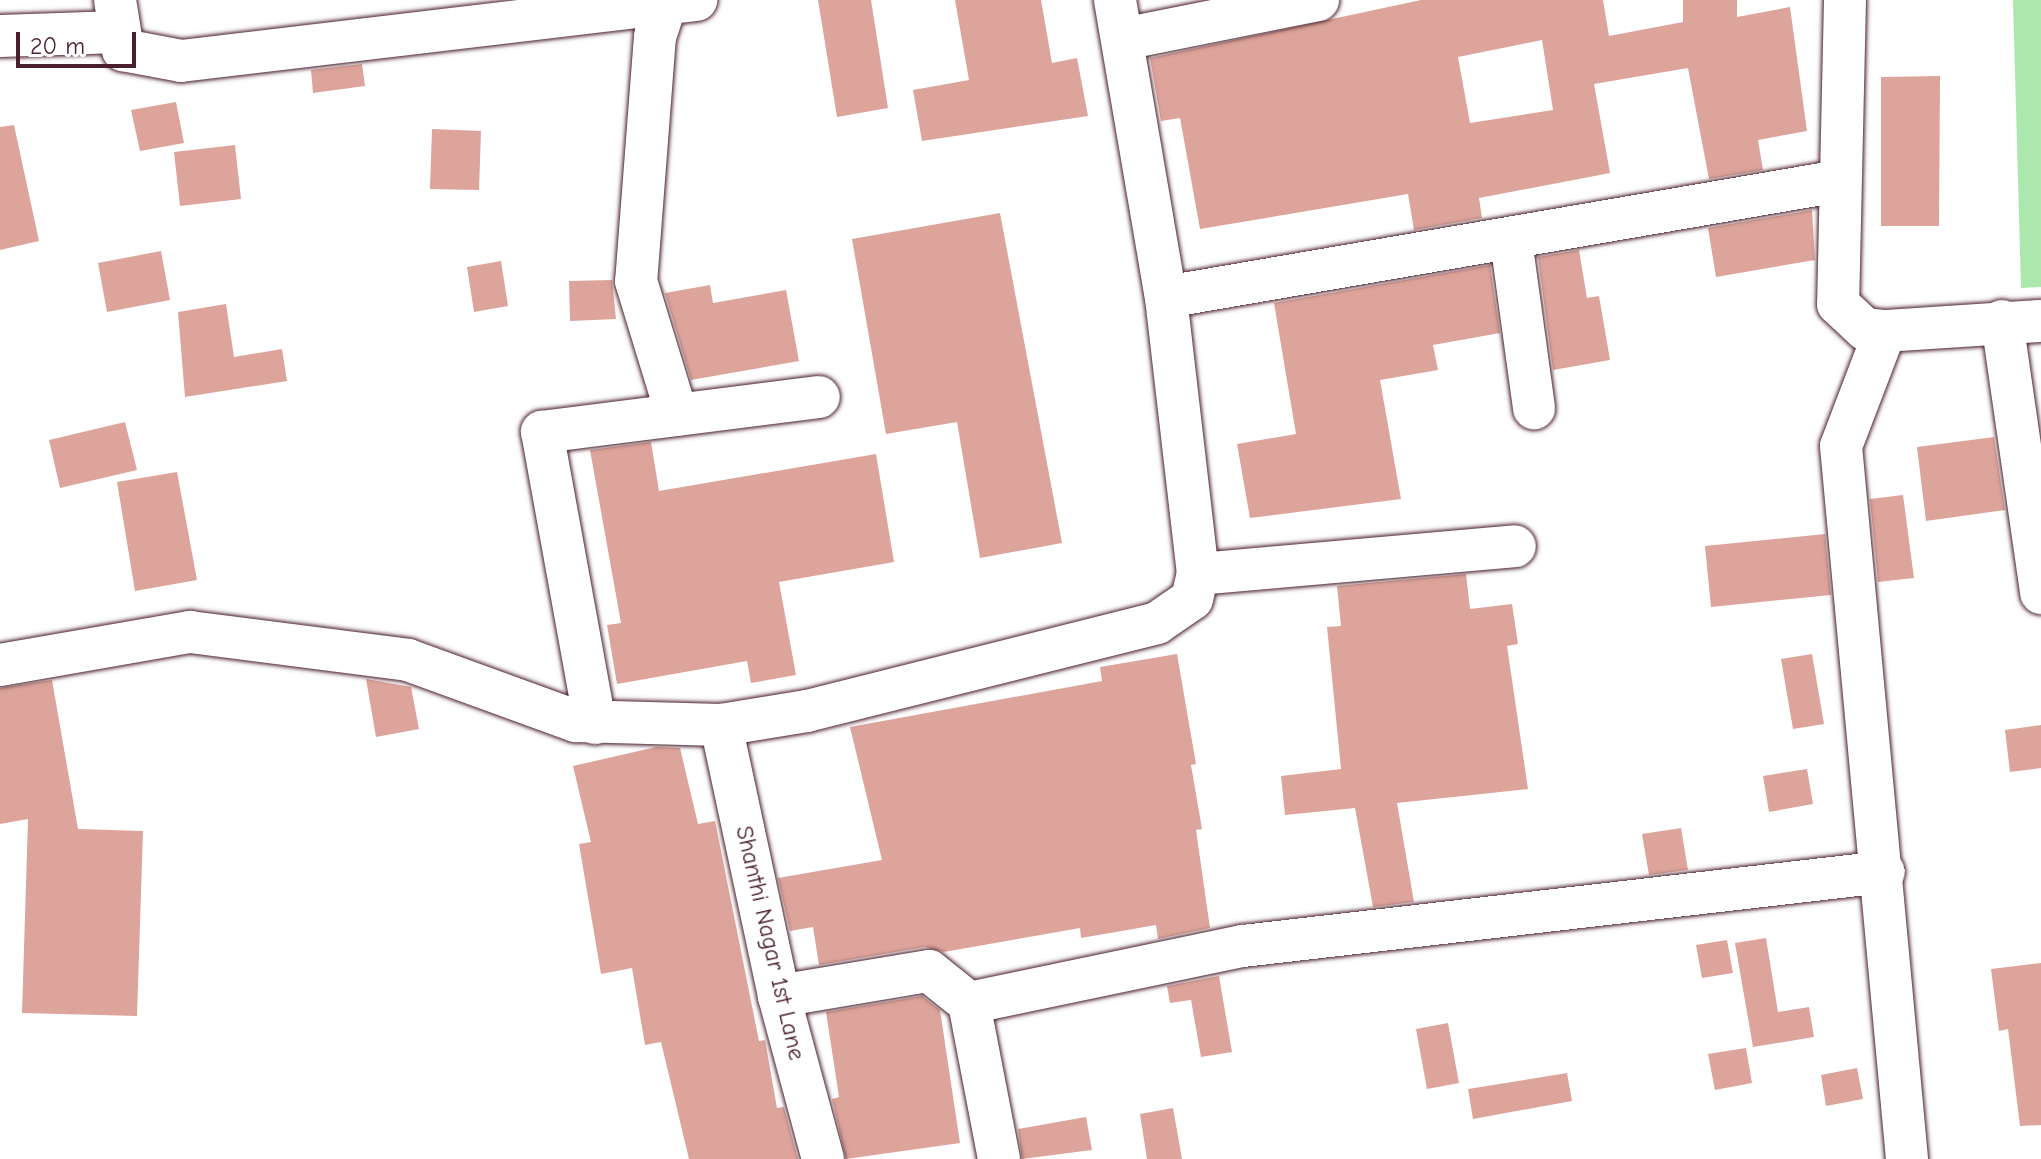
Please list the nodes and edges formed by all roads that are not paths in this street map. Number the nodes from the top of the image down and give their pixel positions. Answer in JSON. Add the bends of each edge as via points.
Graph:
{"nodes":[{"id":1,"x":1318,"y":0,"type":"edge"},
{"id":2,"x":1845,"y":0,"type":"edge"},
{"id":3,"x":676,"y":1,"type":"edge"},
{"id":4,"x":116,"y":16,"type":"edge"},
{"id":5,"x":1119,"y":20,"type":"edge"},
{"id":6,"x":0,"y":36,"type":"edge"},
{"id":7,"x":1839,"y":181,"type":"junction"},
{"id":8,"x":1511,"y":240,"type":"junction"},
{"id":9,"x":1166,"y":297,"type":"junction"},
{"id":10,"x":2022,"y":321,"type":"edge"},
{"id":11,"x":1885,"y":331,"type":"junction"},
{"id":12,"x":819,"y":397,"type":"dead end"},
{"id":13,"x":1534,"y":408,"type":"dead end"},
{"id":14,"x":677,"y":415,"type":"junction"},
{"id":15,"x":1515,"y":546,"type":"dead end"},
{"id":16,"x":1198,"y":574,"type":"junction"},
{"id":17,"x":2041,"y":593,"type":"edge"},
{"id":18,"x":0,"y":665,"type":"edge"},
{"id":19,"x":595,"y":723,"type":"junction"},
{"id":20,"x":721,"y":725,"type":"junction"},
{"id":21,"x":1884,"y":872,"type":"junction"},
{"id":22,"x":779,"y":996,"type":"junction"},
{"id":23,"x":969,"y":1003,"type":"junction"},
{"id":24,"x":823,"y":1159,"type":"edge"},
{"id":25,"x":999,"y":1159,"type":"edge"},
{"id":26,"x":1907,"y":1159,"type":"edge"}],
"edges":[{"from":1,"to":5,"type":"street"},
{"from":2,"to":7,"type":"street"},
{"from":3,"to":4,"type":"street","via":[[181,61],[123,50]]},
{"from":3,"to":14,"type":"street","via":[[655,36],[636,281]]},
{"from":4,"to":6,"type":"street"},
{"from":5,"to":9,"type":"street"},
{"from":7,"to":8,"type":"street"},
{"from":7,"to":11,"type":"street","via":[[1838,304],[1865,329]]},
{"from":8,"to":9,"type":"street"},
{"from":8,"to":13,"type":"street"},
{"from":9,"to":16,"type":"street"},
{"from":10,"to":11,"type":"street"},
{"from":10,"to":17,"type":"street"},
{"from":11,"to":21,"type":"street","via":[[1841,446]]},
{"from":12,"to":14,"type":"street"},
{"from":14,"to":19,"type":"street","via":[[542,432]]},
{"from":15,"to":16,"type":"street"},
{"from":16,"to":20,"type":"street","via":[[1192,599],[1157,623],[807,711]]},
{"from":18,"to":19,"type":"street","via":[[190,632],[408,660]]},
{"from":19,"to":20,"type":"street"},
{"from":20,"to":22,"type":"street","name":"Shanthi Nagar 1st Lane"},
{"from":21,"to":23,"type":"street","via":[[1243,946]]},
{"from":21,"to":26,"type":"street"},
{"from":22,"to":23,"type":"street","via":[[929,971]]},
{"from":22,"to":24,"type":"street","name":"Shanthi Nagar 1st Lane"},
{"from":23,"to":25,"type":"street"}]}
